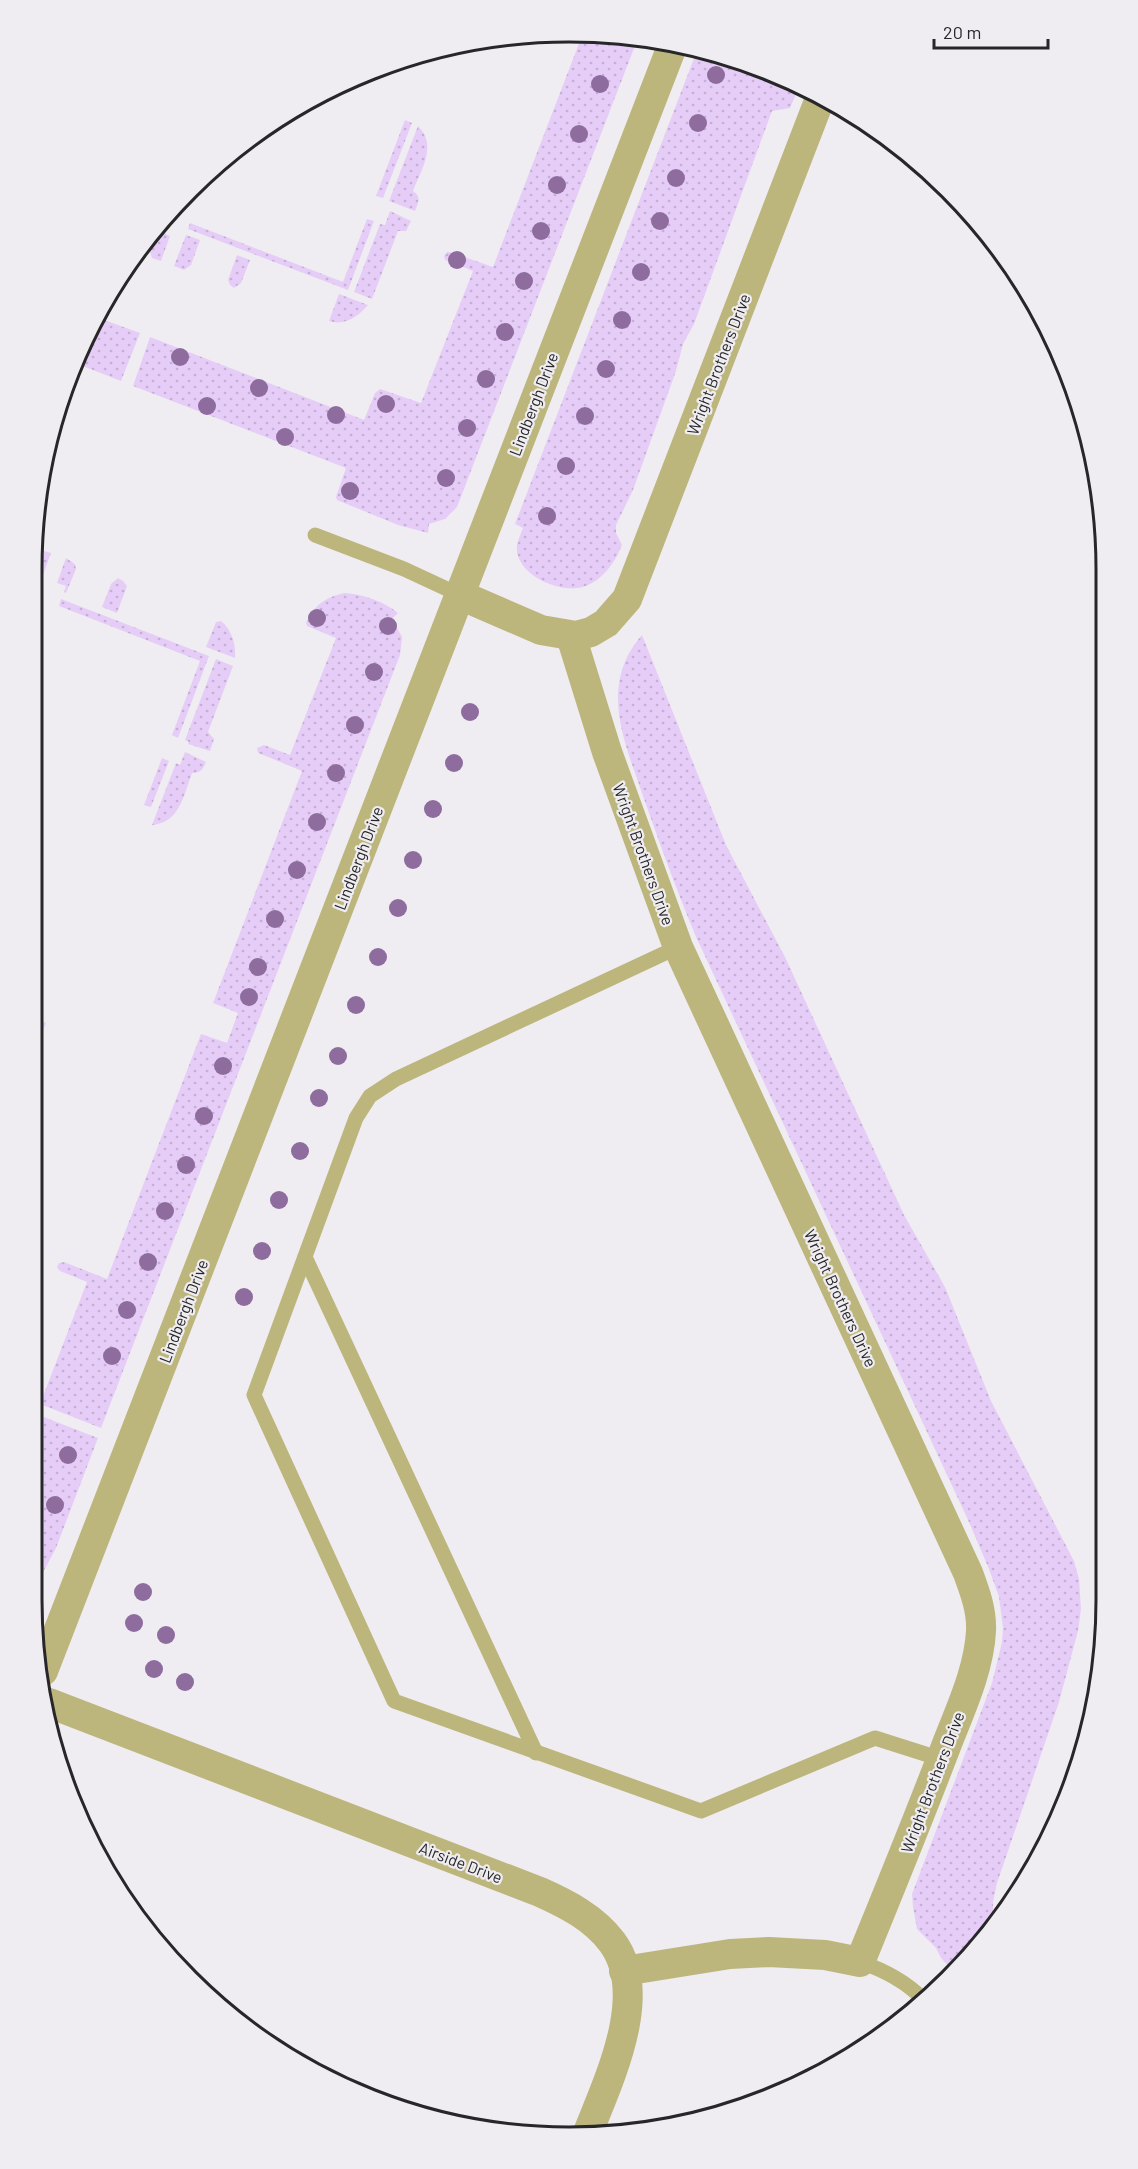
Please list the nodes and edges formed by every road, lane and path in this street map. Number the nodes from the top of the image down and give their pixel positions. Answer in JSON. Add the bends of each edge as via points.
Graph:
{"nodes":[{"id":1,"x":670,"y":52,"type":"edge"},
{"id":2,"x":818,"y":105,"type":"edge"},
{"id":3,"x":315,"y":534,"type":"dead end"},
{"id":4,"x":460,"y":595,"type":"junction"},
{"id":5,"x":571,"y":636,"type":"junction"},
{"id":6,"x":678,"y":947,"type":"junction"},
{"id":7,"x":305,"y":1257,"type":"junction"},
{"id":8,"x":46,"y":1663,"type":"edge"},
{"id":9,"x":52,"y":1705,"type":"edge"},
{"id":10,"x":536,"y":1753,"type":"junction"},
{"id":11,"x":941,"y":1759,"type":"junction"},
{"id":12,"x":860,"y":1962,"type":"junction"},
{"id":13,"x":624,"y":1971,"type":"junction"},
{"id":14,"x":918,"y":1994,"type":"edge"},
{"id":15,"x":590,"y":2126,"type":"edge"}],
"edges":[{"from":1,"to":4,"type":"street","name":"Lindbergh Drive"},
{"from":2,"to":5,"type":"street","name":"Wright Brothers Drive","via":[[627,599],[606,623],[591,632]]},
{"from":3,"to":4,"type":"lane"},
{"from":4,"to":5,"type":"street","name":"Wright Brothers Drive","via":[[541,630]]},
{"from":4,"to":8,"type":"street","name":"Lindbergh Drive"},
{"from":5,"to":6,"type":"street","name":"Wright Brothers Drive","via":[[607,752]]},
{"from":6,"to":7,"type":"lane","via":[[396,1079],[370,1096],[356,1118]]},
{"from":6,"to":11,"type":"street","name":"Wright Brothers Drive","via":[[977,1596],[980,1646]]},
{"from":7,"to":10,"type":"lane"},
{"from":7,"to":10,"type":"lane","via":[[254,1395],[394,1701]]},
{"from":9,"to":13,"type":"street","name":"Airside Drive","via":[[560,1901],[578,1911],[613,1943]]},
{"from":10,"to":11,"type":"lane","via":[[701,1811],[875,1738]]},
{"from":11,"to":12,"type":"street","name":"Wright Brothers Drive"},
{"from":12,"to":13,"type":"street","via":[[825,1955],[769,1952],[730,1954]]},
{"from":12,"to":14,"type":"lane","via":[[902,1980]]},
{"from":13,"to":15,"type":"street","name":"Airside Drive","via":[[627,1995],[621,2042]]}]}
